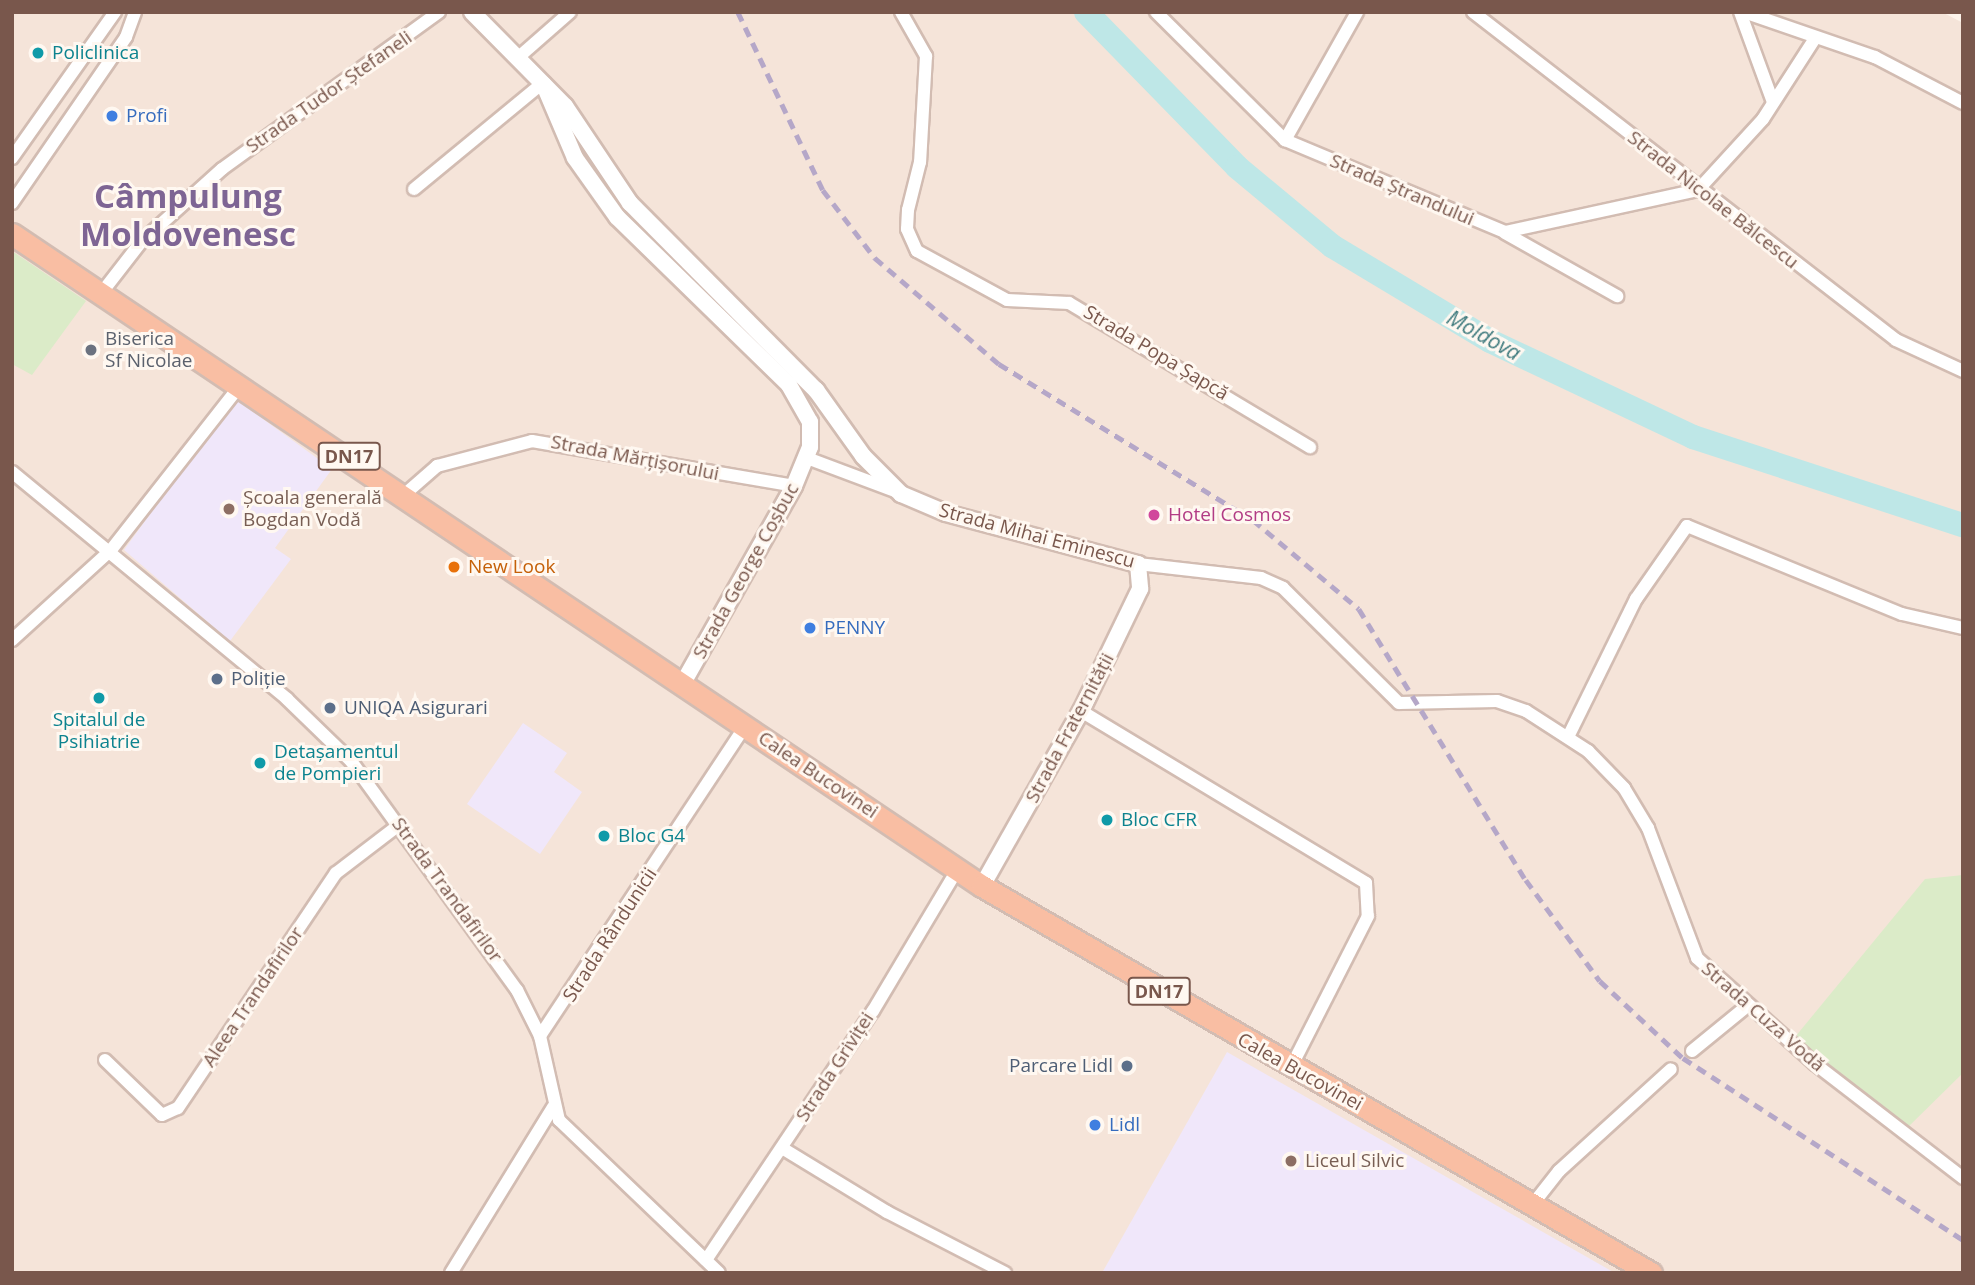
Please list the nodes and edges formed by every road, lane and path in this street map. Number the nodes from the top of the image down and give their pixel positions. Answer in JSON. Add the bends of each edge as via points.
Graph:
{"nodes":[{"id":1,"x":115,"y":12,"type":"edge"},
{"id":2,"x":135,"y":12,"type":"edge"},
{"id":3,"x":439,"y":12,"type":"edge"},
{"id":4,"x":472,"y":12,"type":"edge"},
{"id":5,"x":570,"y":12,"type":"edge"},
{"id":6,"x":901,"y":12,"type":"edge"},
{"id":7,"x":1156,"y":12,"type":"edge"},
{"id":8,"x":1357,"y":12,"type":"edge"},
{"id":9,"x":1473,"y":12,"type":"edge"},
{"id":10,"x":1742,"y":12,"type":"edge"},
{"id":11,"x":556,"y":18,"type":"edge"},
{"id":12,"x":1814,"y":40,"type":"junction"},
{"id":13,"x":521,"y":55,"type":"junction"},
{"id":14,"x":544,"y":82,"type":"junction"},
{"id":15,"x":1773,"y":102,"type":"junction"},
{"id":16,"x":1963,"y":103,"type":"edge"},
{"id":17,"x":1285,"y":140,"type":"junction"},
{"id":18,"x":12,"y":158,"type":"edge"},
{"id":19,"x":414,"y":189,"type":"dead end"},
{"id":20,"x":1698,"y":190,"type":"junction"},
{"id":21,"x":12,"y":203,"type":"edge"},
{"id":22,"x":1504,"y":232,"type":"junction"},
{"id":23,"x":12,"y":234,"type":"edge"},
{"id":24,"x":103,"y":291,"type":"junction"},
{"id":25,"x":1617,"y":296,"type":"dead end"},
{"id":26,"x":1963,"y":371,"type":"edge"},
{"id":27,"x":241,"y":383,"type":"junction"},
{"id":28,"x":1310,"y":447,"type":"dead end"},
{"id":29,"x":807,"y":458,"type":"junction"},
{"id":30,"x":12,"y":472,"type":"edge"},
{"id":31,"x":794,"y":486,"type":"junction"},
{"id":32,"x":405,"y":494,"type":"junction"},
{"id":33,"x":901,"y":494,"type":"junction"},
{"id":34,"x":111,"y":550,"type":"junction"},
{"id":35,"x":1138,"y":564,"type":"junction"},
{"id":36,"x":1963,"y":628,"type":"edge"},
{"id":37,"x":12,"y":640,"type":"edge"},
{"id":38,"x":683,"y":683,"type":"junction"},
{"id":39,"x":1420,"y":704,"type":"joint"},
{"id":40,"x":1082,"y":711,"type":"junction"},
{"id":41,"x":745,"y":726,"type":"junction"},
{"id":42,"x":1568,"y":737,"type":"junction"},
{"id":43,"x":400,"y":824,"type":"junction"},
{"id":44,"x":957,"y":870,"type":"junction"},
{"id":45,"x":982,"y":886,"type":"junction"},
{"id":46,"x":1746,"y":1007,"type":"junction"},
{"id":47,"x":540,"y":1036,"type":"junction"},
{"id":48,"x":1692,"y":1051,"type":"dead end"},
{"id":49,"x":105,"y":1060,"type":"dead end"},
{"id":50,"x":1291,"y":1067,"type":"junction"},
{"id":51,"x":1671,"y":1069,"type":"dead end"},
{"id":52,"x":553,"y":1107,"type":"junction"},
{"id":53,"x":782,"y":1148,"type":"junction"},
{"id":54,"x":1963,"y":1178,"type":"edge"},
{"id":55,"x":1533,"y":1204,"type":"junction"},
{"id":56,"x":706,"y":1260,"type":"junction"},
{"id":57,"x":451,"y":1273,"type":"edge"},
{"id":58,"x":719,"y":1273,"type":"edge"},
{"id":59,"x":1005,"y":1273,"type":"edge"},
{"id":60,"x":1651,"y":1273,"type":"edge"}],
"edges":[{"from":1,"to":18,"type":"street"},
{"from":2,"to":21,"type":"street","via":[[126,37]]},
{"from":3,"to":24,"type":"street","name":"Strada Tudor Ștefaneli","via":[[222,169],[141,242]]},
{"from":4,"to":13,"type":"street","name":"Strada Mihai Eminescu"},
{"from":5,"to":11,"type":"street"},
{"from":6,"to":28,"type":"street","name":"Strada Popa Șapcă","via":[[926,56],[920,162],[907,229],[918,251],[1007,300],[1069,303]]},
{"from":7,"to":17,"type":"street","name":"Strada Ștrandului"},
{"from":8,"to":17,"type":"street"},
{"from":9,"to":20,"type":"street","name":"Strada Nicolae Bălcescu"},
{"from":10,"to":12,"type":"street"},
{"from":10,"to":15,"type":"street"},
{"from":11,"to":13,"type":"street"},
{"from":12,"to":15,"type":"street"},
{"from":12,"to":16,"type":"street","via":[[1875,57]]},
{"from":13,"to":14,"type":"street","name":"Strada Mihai Eminescu"},
{"from":14,"to":19,"type":"street"},
{"from":14,"to":29,"type":"street","name":"Strada Mihai Eminescu","via":[[575,158],[617,217],[798,396],[810,422]]},
{"from":14,"to":33,"type":"street","name":"Strada Mihai Eminescu","via":[[630,203],[816,390],[863,456]]},
{"from":15,"to":20,"type":"street"},
{"from":17,"to":22,"type":"street","name":"Strada Ștrandului"},
{"from":20,"to":22,"type":"street"},
{"from":20,"to":26,"type":"street","name":"Strada Nicolae Bălcescu","via":[[1896,340]]},
{"from":22,"to":25,"type":"street","name":"Strada Ștrandului"},
{"from":23,"to":24,"type":"highway","name":"Calea Bucovinei","number":"DN17"},
{"from":24,"to":27,"type":"highway","name":"Calea Bucovinei","number":"DN17"},
{"from":27,"to":32,"type":"highway","name":"Calea Bucovinei","number":"DN17"},
{"from":27,"to":34,"type":"street"},
{"from":29,"to":31,"type":"street","name":"Strada George Coșbuc"},
{"from":29,"to":33,"type":"street","name":"Strada Mihai Eminescu"},
{"from":30,"to":34,"type":"street","name":"Strada Trandafirilor"},
{"from":31,"to":32,"type":"street","name":"Strada Mărțișorului","via":[[531,441],[436,466]]},
{"from":31,"to":38,"type":"street","name":"Strada George Coșbuc"},
{"from":32,"to":38,"type":"highway","name":"Calea Bucovinei","number":"DN17"},
{"from":33,"to":35,"type":"street","name":"Strada Mihai Eminescu","via":[[946,513]]},
{"from":34,"to":37,"type":"street"},
{"from":34,"to":43,"type":"street","name":"Strada Trandafirilor","via":[[310,719]]},
{"from":35,"to":39,"type":"street","name":"Strada Mihai Eminescu","via":[[1243,574],[1283,588],[1399,703]]},
{"from":35,"to":40,"type":"street","name":"Strada Fraternității","via":[[1140,589]]},
{"from":36,"to":42,"type":"street","via":[[1902,614],[1687,526],[1636,599]]},
{"from":38,"to":41,"type":"highway","name":"Calea Bucovinei","number":"DN17"},
{"from":39,"to":42,"type":"street","name":"Strada Cuza Vodă","via":[[1497,701]]},
{"from":40,"to":45,"type":"street","name":"Strada Fraternității"},
{"from":40,"to":50,"type":"street","via":[[1366,883],[1368,916]]},
{"from":41,"to":44,"type":"highway","name":"Calea Bucovinei","number":"DN17"},
{"from":41,"to":47,"type":"street","name":"Strada Rândunicii"},
{"from":42,"to":46,"type":"street","name":"Strada Cuza Vodă","via":[[1624,788],[1658,850],[1688,943]]},
{"from":43,"to":47,"type":"street","name":"Strada Trandafirilor","via":[[505,971]]},
{"from":43,"to":49,"type":"street","name":"Aleea Trandafirilor","via":[[336,873],[178,1108],[162,1115]]},
{"from":44,"to":45,"type":"highway","name":"Calea Bucovinei","number":"DN17"},
{"from":44,"to":53,"type":"street","name":"Strada Griviței"},
{"from":45,"to":50,"type":"highway","name":"Calea Bucovinei","number":"DN17"},
{"from":46,"to":48,"type":"street"},
{"from":46,"to":54,"type":"street","name":"Strada Cuza Vodă"},
{"from":47,"to":52,"type":"street","name":"Strada Trandafirilor"},
{"from":50,"to":55,"type":"highway","name":"Calea Bucovinei","number":"DN17"},
{"from":51,"to":55,"type":"street","via":[[1559,1171]]},
{"from":52,"to":56,"type":"street","name":"Strada Trandafirilor","via":[[559,1120]]},
{"from":52,"to":57,"type":"street"},
{"from":53,"to":56,"type":"street","name":"Strada Griviței"},
{"from":53,"to":59,"type":"street"},
{"from":55,"to":60,"type":"highway","name":"Calea Bucovinei","number":"DN17"},
{"from":56,"to":58,"type":"street","name":"Strada Trandafirilor"}]}
